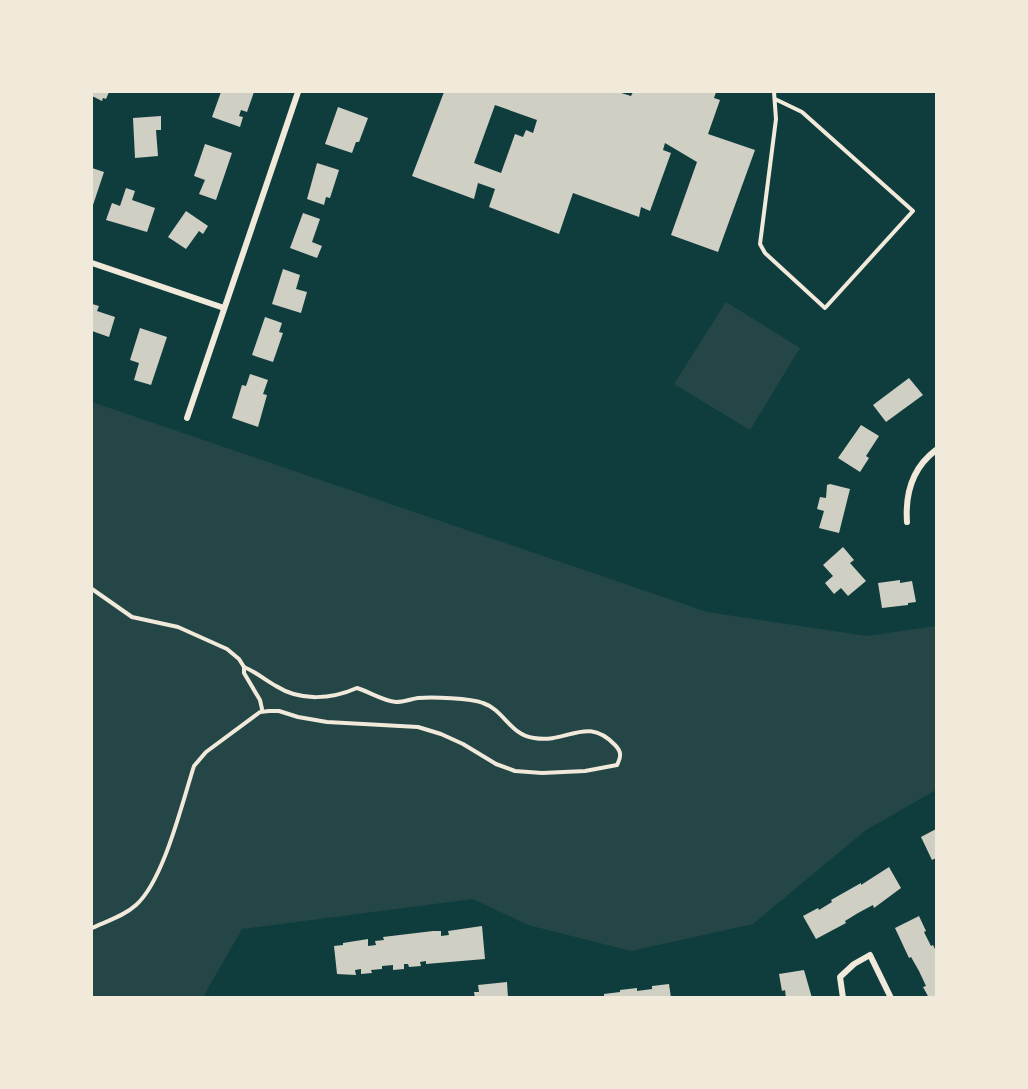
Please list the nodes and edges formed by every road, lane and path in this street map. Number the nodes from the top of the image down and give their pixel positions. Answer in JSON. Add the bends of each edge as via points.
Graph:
{"nodes":[{"id":1,"x":298,"y":92,"type":"edge"},
{"id":2,"x":774,"y":92,"type":"edge"},
{"id":3,"x":775,"y":99,"type":"junction"},
{"id":4,"x":92,"y":262,"type":"edge"},
{"id":5,"x":224,"y":308,"type":"junction"},
{"id":6,"x":187,"y":418,"type":"dead end"},
{"id":7,"x":936,"y":450,"type":"edge"},
{"id":8,"x":907,"y":522,"type":"dead end"},
{"id":9,"x":92,"y":589,"type":"edge"},
{"id":10,"x":244,"y":667,"type":"junction"},
{"id":11,"x":262,"y":709,"type":"dead end"},
{"id":12,"x":92,"y":928,"type":"edge"},
{"id":13,"x":843,"y":998,"type":"edge"},
{"id":14,"x":891,"y":998,"type":"edge"}],
"edges":[{"from":1,"to":5,"type":"street"},
{"from":2,"to":3,"type":"lane"},
{"from":3,"to":3,"type":"lane","via":[[776,119],[760,244],[825,308],[913,211],[802,112]]},
{"from":4,"to":5,"type":"street"},
{"from":5,"to":6,"type":"street"},
{"from":7,"to":8,"type":"street","via":[[915,472],[908,489]]},
{"from":9,"to":10,"type":"lane","via":[[132,617],[178,627],[226,649]]},
{"from":10,"to":11,"type":"lane"},
{"from":10,"to":12,"type":"lane","via":[[286,692],[311,698],[357,688],[394,702],[416,698],[481,702],[497,710],[514,731],[534,738],[592,730],[606,736],[618,748],[620,759],[616,765],[585,771],[515,771],[441,734],[417,727],[327,722],[279,711],[260,712],[206,752],[194,766],[158,874],[145,895],[118,917]]},
{"from":13,"to":14,"type":"street","via":[[840,977],[870,955]]}]}
